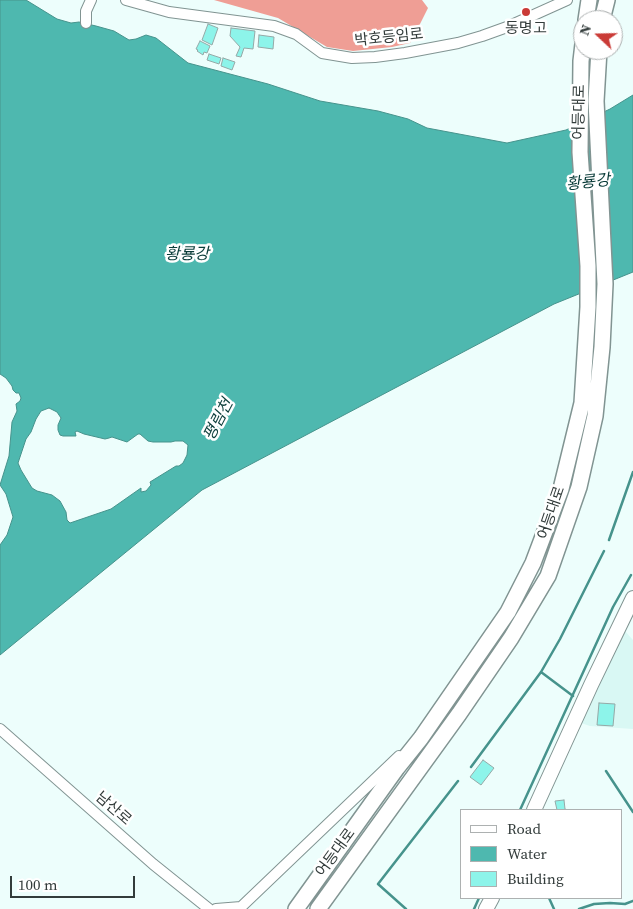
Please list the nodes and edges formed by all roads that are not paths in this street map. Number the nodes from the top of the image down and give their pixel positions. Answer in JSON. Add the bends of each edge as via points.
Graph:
{"nodes":[{"id":1,"x":91,"y":0,"type":"edge"},
{"id":2,"x":126,"y":0,"type":"edge"},
{"id":3,"x":567,"y":0,"type":"edge"},
{"id":4,"x":86,"y":24,"type":"dead end"},
{"id":5,"x":580,"y":60,"type":"edge"},
{"id":6,"x":598,"y":60,"type":"edge"},
{"id":7,"x":633,"y":598,"type":"edge"},
{"id":8,"x":0,"y":729,"type":"edge"},
{"id":9,"x":427,"y":729,"type":"junction"},
{"id":10,"x":534,"y":809,"type":"edge"},
{"id":11,"x":241,"y":908,"type":"edge"},
{"id":12,"x":209,"y":909,"type":"edge"},
{"id":13,"x":216,"y":909,"type":"edge"},
{"id":14,"x":296,"y":909,"type":"edge"},
{"id":15,"x":318,"y":909,"type":"edge"}],
"edges":[{"from":1,"to":4,"type":"street","via":[[86,11]]},
{"from":2,"to":3,"type":"street","name":"박호등임로","via":[[169,12],[274,26],[296,34],[322,53],[352,58],[405,53],[466,41]]},
{"from":5,"to":9,"type":"main road","name":"어등대로","via":[[580,152],[588,266],[582,404],[562,489],[534,563],[508,612]]},
{"from":6,"to":15,"type":"main road","name":"어등대로","via":[[596,102],[604,284],[602,347],[595,416],[579,488],[548,576],[511,638]]},
{"from":7,"to":10,"type":"main road"},
{"from":8,"to":12,"type":"street","name":"남산로"},
{"from":9,"to":11,"type":"street"},
{"from":9,"to":14,"type":"main road","name":"어등대로"},
{"from":11,"to":13,"type":"street"}]}
